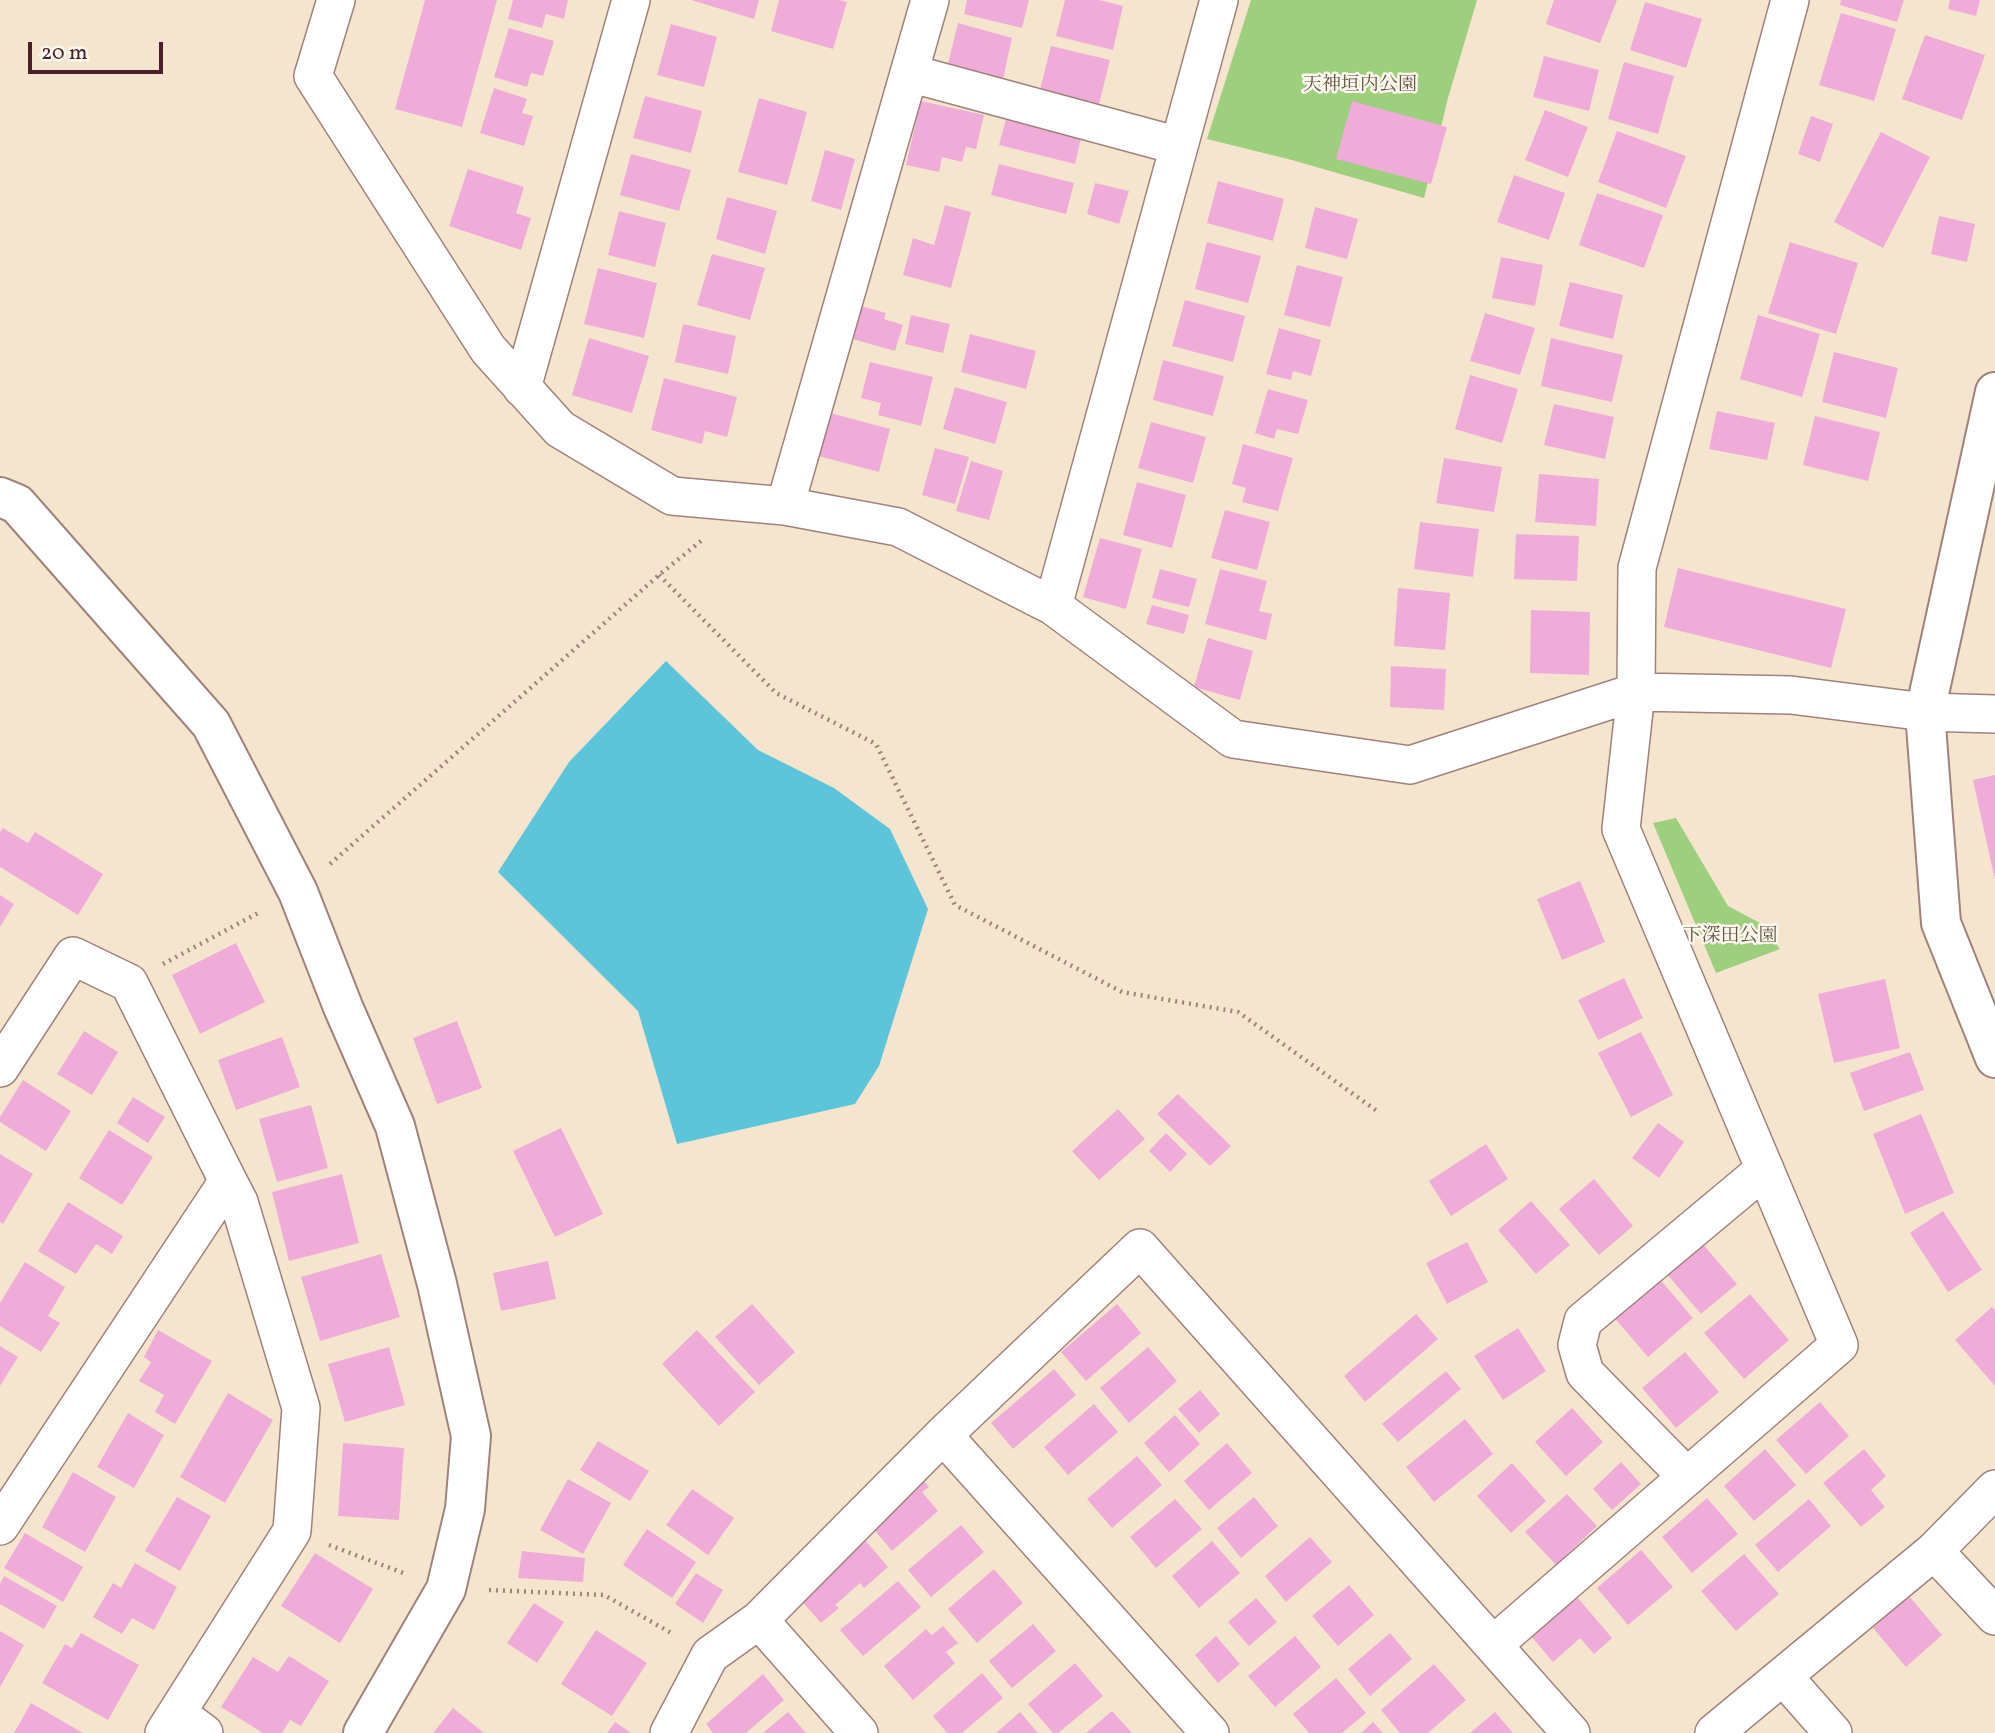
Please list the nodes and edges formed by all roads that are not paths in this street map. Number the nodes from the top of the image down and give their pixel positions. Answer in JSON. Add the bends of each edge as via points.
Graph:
{"nodes":[{"id":1,"x":336,"y":0,"type":"edge"},
{"id":2,"x":631,"y":0,"type":"edge"},
{"id":3,"x":930,"y":0,"type":"edge"},
{"id":4,"x":1219,"y":0,"type":"edge"},
{"id":5,"x":1790,"y":0,"type":"edge"},
{"id":6,"x":909,"y":73,"type":"junction"},
{"id":7,"x":1179,"y":146,"type":"junction"},
{"id":8,"x":522,"y":388,"type":"junction"},
{"id":9,"x":1995,"y":392,"type":"edge"},
{"id":10,"x":0,"y":497,"type":"edge"},
{"id":11,"x":785,"y":506,"type":"junction"},
{"id":12,"x":1052,"y":606,"type":"junction"},
{"id":13,"x":1636,"y":692,"type":"junction"},
{"id":14,"x":1925,"y":712,"type":"junction"},
{"id":15,"x":1995,"y":714,"type":"edge"},
{"id":16,"x":1995,"y":1058,"type":"edge"},
{"id":17,"x":0,"y":1068,"type":"edge"},
{"id":18,"x":1765,"y":1169,"type":"junction"},
{"id":19,"x":229,"y":1181,"type":"junction"},
{"id":20,"x":943,"y":1435,"type":"junction"},
{"id":21,"x":1687,"y":1477,"type":"junction"},
{"id":22,"x":1995,"y":1489,"type":"edge"},
{"id":23,"x":0,"y":1526,"type":"edge"},
{"id":24,"x":1934,"y":1551,"type":"junction"},
{"id":25,"x":1995,"y":1616,"type":"edge"},
{"id":26,"x":759,"y":1620,"type":"junction"},
{"id":27,"x":1493,"y":1645,"type":"junction"},
{"id":28,"x":1783,"y":1676,"type":"junction"},
{"id":29,"x":181,"y":1726,"type":"edge"},
{"id":30,"x":363,"y":1733,"type":"edge"},
{"id":31,"x":668,"y":1733,"type":"edge"},
{"id":32,"x":859,"y":1733,"type":"edge"},
{"id":33,"x":1210,"y":1733,"type":"edge"},
{"id":34,"x":1571,"y":1733,"type":"edge"},
{"id":35,"x":1714,"y":1733,"type":"edge"},
{"id":36,"x":1833,"y":1733,"type":"edge"}],
"edges":[{"from":1,"to":8,"type":"street","via":[[313,76],[488,349]]},
{"from":2,"to":8,"type":"street"},
{"from":3,"to":6,"type":"street"},
{"from":4,"to":7,"type":"street"},
{"from":5,"to":13,"type":"street","via":[[1637,568]]},
{"from":6,"to":7,"type":"street"},
{"from":6,"to":11,"type":"street"},
{"from":7,"to":12,"type":"street"},
{"from":8,"to":11,"type":"street","via":[[560,429],[672,496]]},
{"from":9,"to":14,"type":"street"},
{"from":10,"to":30,"type":"street","via":[[17,504],[212,724],[298,892],[395,1126],[471,1436],[466,1509],[446,1588]]},
{"from":11,"to":12,"type":"street","via":[[898,527]]},
{"from":12,"to":13,"type":"street","via":[[1233,740],[1410,765]]},
{"from":13,"to":14,"type":"street","via":[[1791,695]]},
{"from":13,"to":18,"type":"street","via":[[1621,829]]},
{"from":14,"to":15,"type":"street"},
{"from":14,"to":16,"type":"street","via":[[1941,923]]},
{"from":17,"to":19,"type":"street","via":[[73,956],[128,983]]},
{"from":18,"to":21,"type":"street","via":[[1839,1345]]},
{"from":18,"to":21,"type":"street","via":[[1583,1321],[1577,1345],[1585,1373]]},
{"from":19,"to":23,"type":"street"},
{"from":19,"to":29,"type":"street","via":[[301,1408],[292,1531]]},
{"from":20,"to":26,"type":"street"},
{"from":20,"to":27,"type":"street","via":[[1140,1248]]},
{"from":20,"to":33,"type":"street"},
{"from":21,"to":27,"type":"street"},
{"from":22,"to":24,"type":"street"},
{"from":24,"to":25,"type":"street"},
{"from":24,"to":28,"type":"street"},
{"from":26,"to":31,"type":"street","via":[[710,1655]]},
{"from":26,"to":32,"type":"street"},
{"from":27,"to":34,"type":"street"},
{"from":28,"to":35,"type":"street"},
{"from":28,"to":36,"type":"street"}]}
